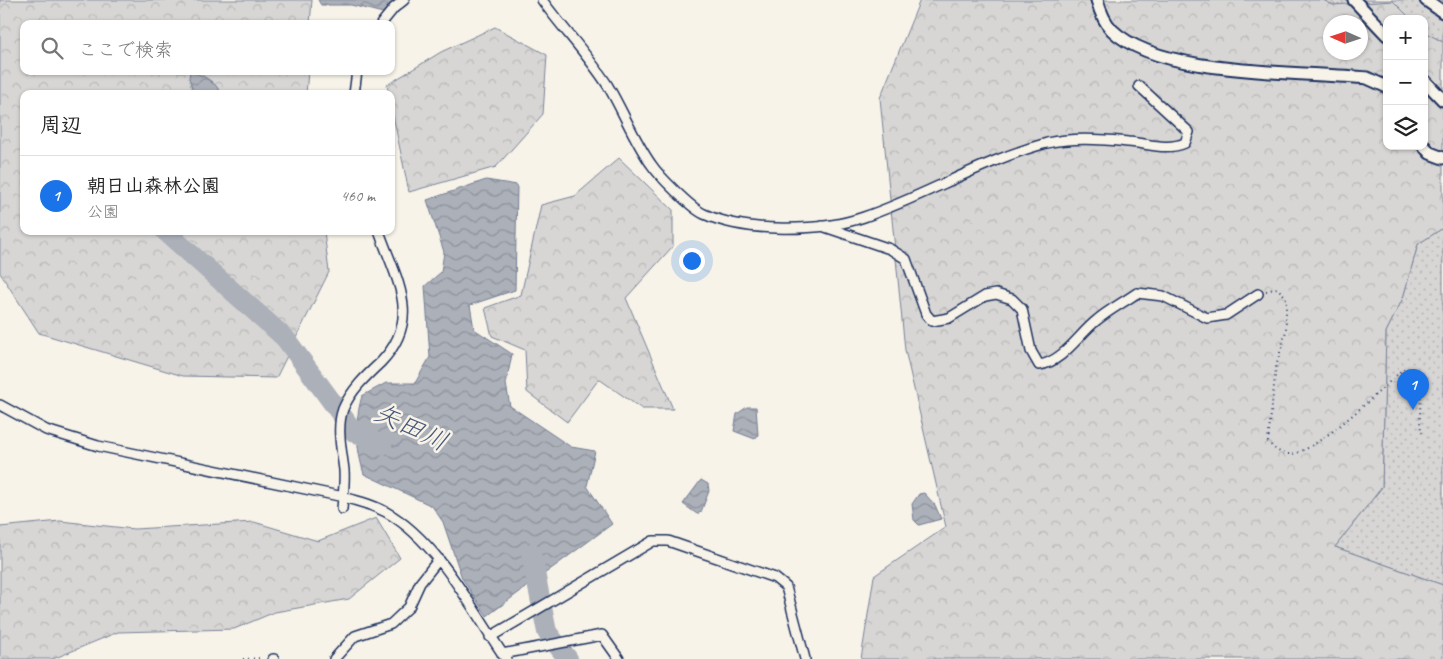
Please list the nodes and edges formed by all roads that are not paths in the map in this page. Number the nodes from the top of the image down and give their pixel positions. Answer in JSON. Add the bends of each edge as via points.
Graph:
{"nodes":[{"id":1,"x":404,"y":0,"type":"edge"},
{"id":2,"x":542,"y":0,"type":"edge"},
{"id":3,"x":1097,"y":0,"type":"edge"},
{"id":4,"x":1354,"y":0,"type":"edge"},
{"id":5,"x":1426,"y":0,"type":"edge"},
{"id":6,"x":1443,"y":12,"type":"edge"},
{"id":7,"x":384,"y":20,"type":"edge"},
{"id":8,"x":1383,"y":32,"type":"edge"},
{"id":9,"x":357,"y":75,"type":"edge"},
{"id":10,"x":1428,"y":84,"type":"edge"},
{"id":11,"x":1383,"y":85,"type":"edge"},
{"id":12,"x":1139,"y":86,"type":"dead end"},
{"id":13,"x":355,"y":90,"type":"edge"},
{"id":14,"x":1443,"y":100,"type":"edge"},
{"id":15,"x":1427,"y":150,"type":"edge"},
{"id":16,"x":1443,"y":158,"type":"edge"},
{"id":17,"x":820,"y":225,"type":"junction"},
{"id":18,"x":380,"y":235,"type":"edge"},
{"id":19,"x":1258,"y":294,"type":"road end"},
{"id":20,"x":0,"y":405,"type":"edge"},
{"id":21,"x":343,"y":497,"type":"junction"},
{"id":22,"x":342,"y":508,"type":"dead end"},
{"id":23,"x":439,"y":559,"type":"junction"},
{"id":24,"x":490,"y":637,"type":"junction"},
{"id":25,"x":504,"y":656,"type":"edge"},
{"id":26,"x":334,"y":659,"type":"edge"},
{"id":27,"x":619,"y":659,"type":"edge"},
{"id":28,"x":805,"y":659,"type":"edge"}],
"edges":[{"from":1,"to":7,"type":"street"},
{"from":2,"to":17,"type":"street","via":[[608,86],[651,165],[702,213],[732,224],[753,227]]},
{"from":3,"to":11,"type":"street","via":[[1111,30],[1142,49],[1197,64],[1367,78]]},
{"from":4,"to":8,"type":"street"},
{"from":5,"to":6,"type":"street"},
{"from":9,"to":13,"type":"street"},
{"from":10,"to":14,"type":"street"},
{"from":12,"to":17,"type":"street","via":[[1189,132],[1185,142],[1168,147],[1068,139],[1047,143],[988,164],[863,218]]},
{"from":15,"to":16,"type":"street"},
{"from":17,"to":19,"type":"street","via":[[890,248],[906,259],[926,314],[932,320],[949,318],[985,296],[996,294],[1012,299],[1022,309],[1031,351],[1039,365],[1048,364],[1058,357],[1098,319],[1137,293],[1163,296],[1207,318],[1226,315]]},
{"from":18,"to":21,"type":"street","via":[[405,311],[401,334],[394,348],[351,394],[342,411]]},
{"from":20,"to":21,"type":"street","via":[[46,430],[98,446]]},
{"from":21,"to":22,"type":"street"},
{"from":21,"to":23,"type":"street","via":[[386,512],[403,523]]},
{"from":23,"to":24,"type":"street"},
{"from":23,"to":26,"type":"street","via":[[420,583],[409,607],[391,624],[355,636]]},
{"from":24,"to":25,"type":"street"},
{"from":24,"to":28,"type":"street","via":[[653,541],[668,541],[775,578],[786,587]]},
{"from":25,"to":27,"type":"street","via":[[602,635]]}]}
